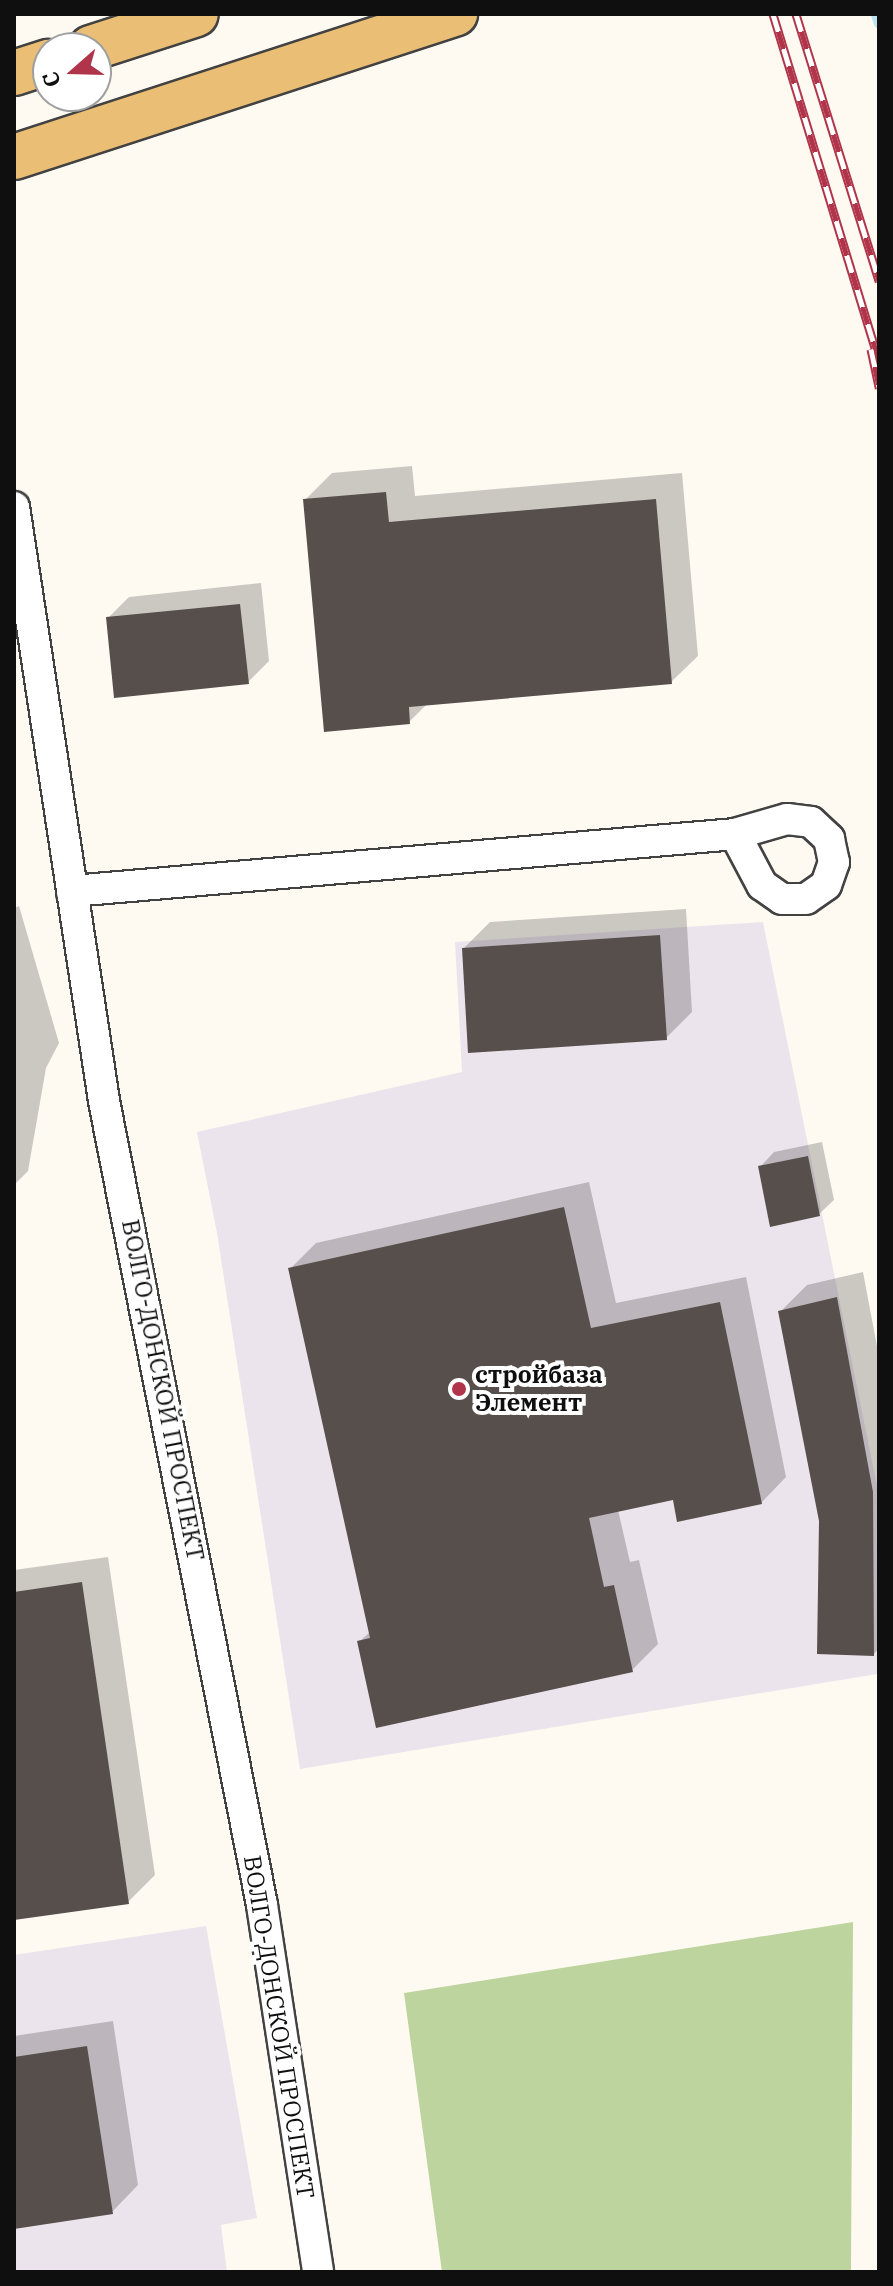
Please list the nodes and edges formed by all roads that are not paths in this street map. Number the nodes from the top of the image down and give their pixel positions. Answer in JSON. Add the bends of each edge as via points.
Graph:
{"nodes":[{"id":1,"x":196,"y":14,"type":"edge"},
{"id":2,"x":455,"y":14,"type":"edge"},
{"id":3,"x":112,"y":41,"type":"edge"},
{"id":4,"x":14,"y":157,"type":"edge"},
{"id":5,"x":14,"y":513,"type":"edge"},
{"id":6,"x":14,"y":665,"type":"edge"},
{"id":7,"x":40,"y":693,"type":"junction"},
{"id":8,"x":735,"y":834,"type":"dead end"},
{"id":9,"x":72,"y":891,"type":"junction"},
{"id":10,"x":318,"y":2272,"type":"edge"}],
"edges":[{"from":1,"to":3,"type":"main road"},
{"from":2,"to":4,"type":"main road"},
{"from":5,"to":7,"type":"street","name":"ВОЛГО-ДОНСКОЙ ПРОСПЕКТ"},
{"from":6,"to":7,"type":"street"},
{"from":7,"to":9,"type":"street","name":"ВОЛГО-ДОНСКОЙ ПРОСПЕКТ"},
{"from":8,"to":9,"type":"street"},
{"from":9,"to":10,"type":"street","name":"ВОЛГО-ДОНСКОЙ ПРОСПЕКТ","via":[[104,1101],[262,1905]]}]}
